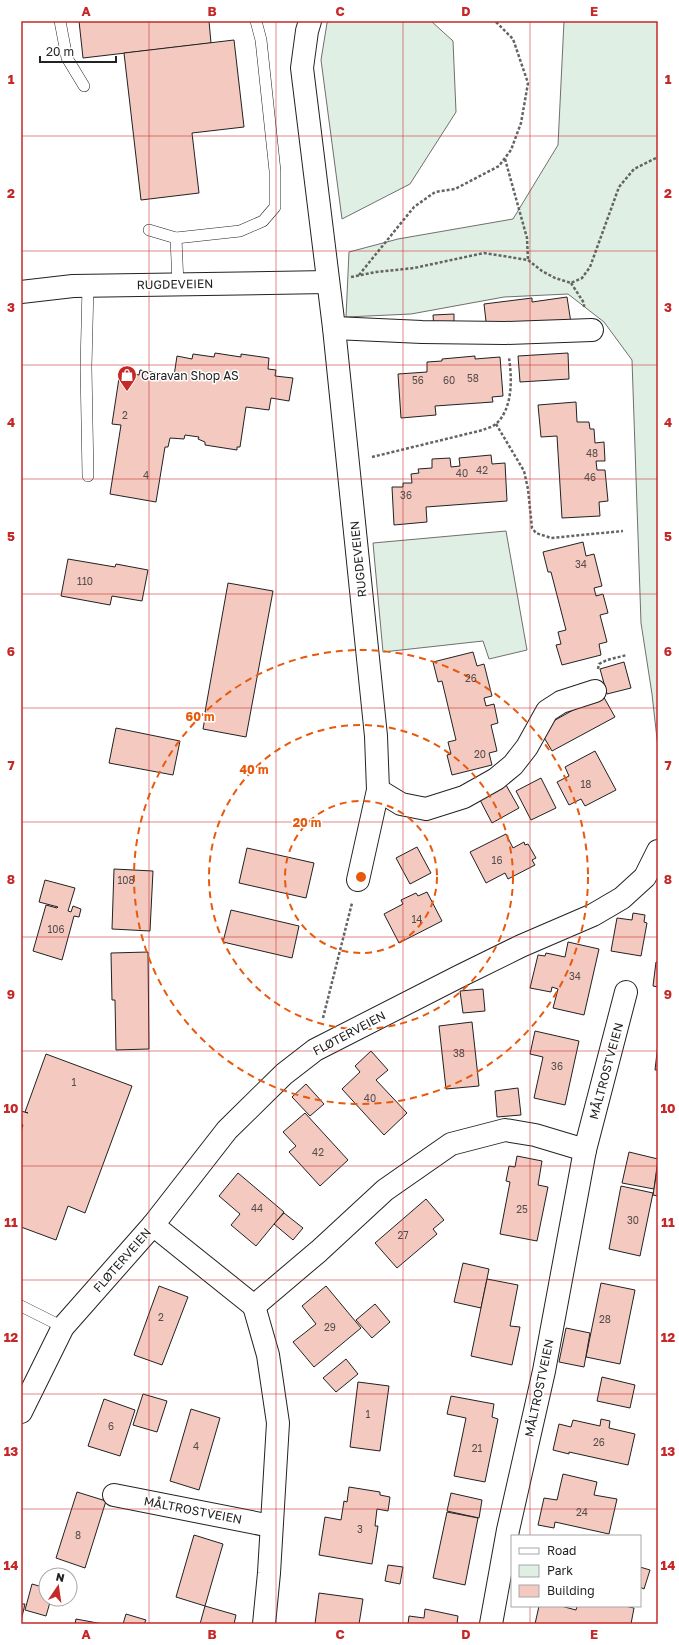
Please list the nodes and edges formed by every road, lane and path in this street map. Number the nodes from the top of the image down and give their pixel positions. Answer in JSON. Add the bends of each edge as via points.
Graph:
{"nodes":[{"id":1,"x":60,"y":21,"type":"edge"},
{"id":2,"x":256,"y":21,"type":"edge"},
{"id":3,"x":310,"y":21,"type":"edge"},
{"id":4,"x":495,"y":21,"type":"edge"},
{"id":5,"x":84,"y":86,"type":"dead end"},
{"id":6,"x":658,"y":157,"type":"edge"},
{"id":7,"x":505,"y":159,"type":"junction"},
{"id":8,"x":149,"y":230,"type":"dead end"},
{"id":9,"x":176,"y":238,"type":"junction"},
{"id":10,"x":528,"y":260,"type":"junction"},
{"id":11,"x":359,"y":275,"type":"junction"},
{"id":12,"x":328,"y":282,"type":"junction"},
{"id":13,"x":178,"y":284,"type":"junction"},
{"id":14,"x":88,"y":286,"type":"junction"},
{"id":15,"x":21,"y":292,"type":"edge"},
{"id":16,"x":334,"y":328,"type":"junction"},
{"id":17,"x":592,"y":330,"type":"dead end"},
{"id":18,"x":505,"y":333,"type":"junction"},
{"id":19,"x":496,"y":424,"type":"junction"},
{"id":20,"x":348,"y":463,"type":"junction"},
{"id":21,"x":88,"y":476,"type":"dead end"},
{"id":22,"x":623,"y":531,"type":"dead end"},
{"id":23,"x":595,"y":691,"type":"dead end"},
{"id":24,"x":378,"y":790,"type":"junction"},
{"id":25,"x":658,"y":851,"type":"edge"},
{"id":26,"x":358,"y":880,"type":"joint"},
{"id":27,"x":626,"y":992,"type":"dead end"},
{"id":28,"x":315,"y":1050,"type":"junction"},
{"id":29,"x":585,"y":1150,"type":"junction"},
{"id":30,"x":153,"y":1225,"type":"junction"},
{"id":31,"x":21,"y":1306,"type":"edge"},
{"id":32,"x":254,"y":1306,"type":"junction"},
{"id":33,"x":63,"y":1327,"type":"junction"},
{"id":34,"x":21,"y":1412,"type":"edge"},
{"id":35,"x":114,"y":1495,"type":"dead end"},
{"id":36,"x":271,"y":1526,"type":"junction"},
{"id":37,"x":264,"y":1624,"type":"edge"},
{"id":38,"x":491,"y":1624,"type":"edge"}],
"edges":[{"from":1,"to":5,"type":"lane","via":[[67,58]]},
{"from":2,"to":9,"type":"lane","via":[[261,40],[275,172],[275,207],[263,221],[240,231]]},
{"from":3,"to":12,"type":"street","name":"RUGDEVEIEN","via":[[302,68]]},
{"from":4,"to":7,"type":"path","via":[[513,39],[528,83],[521,123]]},
{"from":6,"to":10,"type":"path","via":[[634,168],[619,187],[590,267],[582,278],[571,284],[542,271]]},
{"from":7,"to":10,"type":"path","via":[[527,238]]},
{"from":7,"to":11,"type":"path","via":[[499,166],[455,189],[435,192],[414,207]]},
{"from":8,"to":9,"type":"lane"},
{"from":9,"to":13,"type":"lane"},
{"from":10,"to":11,"type":"path","via":[[484,253]]},
{"from":11,"to":12,"type":"path"},
{"from":12,"to":13,"type":"street","name":"RUGDEVEIEN"},
{"from":12,"to":16,"type":"street","name":"RUGDEVEIEN"},
{"from":13,"to":14,"type":"street","name":"RUGDEVEIEN"},
{"from":14,"to":15,"type":"street","name":"RUGDEVEIEN"},
{"from":14,"to":21,"type":"lane"},
{"from":16,"to":18,"type":"street"},
{"from":16,"to":20,"type":"street","name":"RUGDEVEIEN"},
{"from":17,"to":18,"type":"street"},
{"from":18,"to":19,"type":"path","via":[[510,395],[507,406]]},
{"from":19,"to":20,"type":"path","via":[[483,430]]},
{"from":19,"to":22,"type":"path","via":[[524,471],[532,528],[536,533],[551,538]]},
{"from":20,"to":24,"type":"street","name":"RUGDEVEIEN","via":[[376,736]]},
{"from":23,"to":24,"type":"street","via":[[561,702],[547,711],[527,747],[513,765],[496,779],[464,797],[426,809],[401,804]]},
{"from":24,"to":26,"type":"street","name":"RUGDEVEIEN"},
{"from":25,"to":28,"type":"street","name":"FLØTERVEIEN","via":[[645,877],[622,898],[593,915],[487,962]]},
{"from":26,"to":28,"type":"path"},
{"from":27,"to":29,"type":"street","name":"MÅLTROSTVEIEN"},
{"from":28,"to":30,"type":"street","name":"FLØTERVEIEN","via":[[284,1074],[228,1130]]},
{"from":29,"to":32,"type":"street","via":[[534,1135],[505,1130],[451,1144],[385,1190]]},
{"from":29,"to":38,"type":"street","name":"MÅLTROSTVEIEN","via":[[544,1371],[508,1530]]},
{"from":30,"to":32,"type":"street"},
{"from":30,"to":33,"type":"street","name":"FLØTERVEIEN"},
{"from":31,"to":33,"type":"lane"},
{"from":32,"to":36,"type":"street","via":[[268,1355],[278,1423]]},
{"from":33,"to":34,"type":"street","name":"FLØTERVEIEN"},
{"from":35,"to":36,"type":"street","name":"MÅLTROSTVEIEN"},
{"from":36,"to":37,"type":"street"}]}
